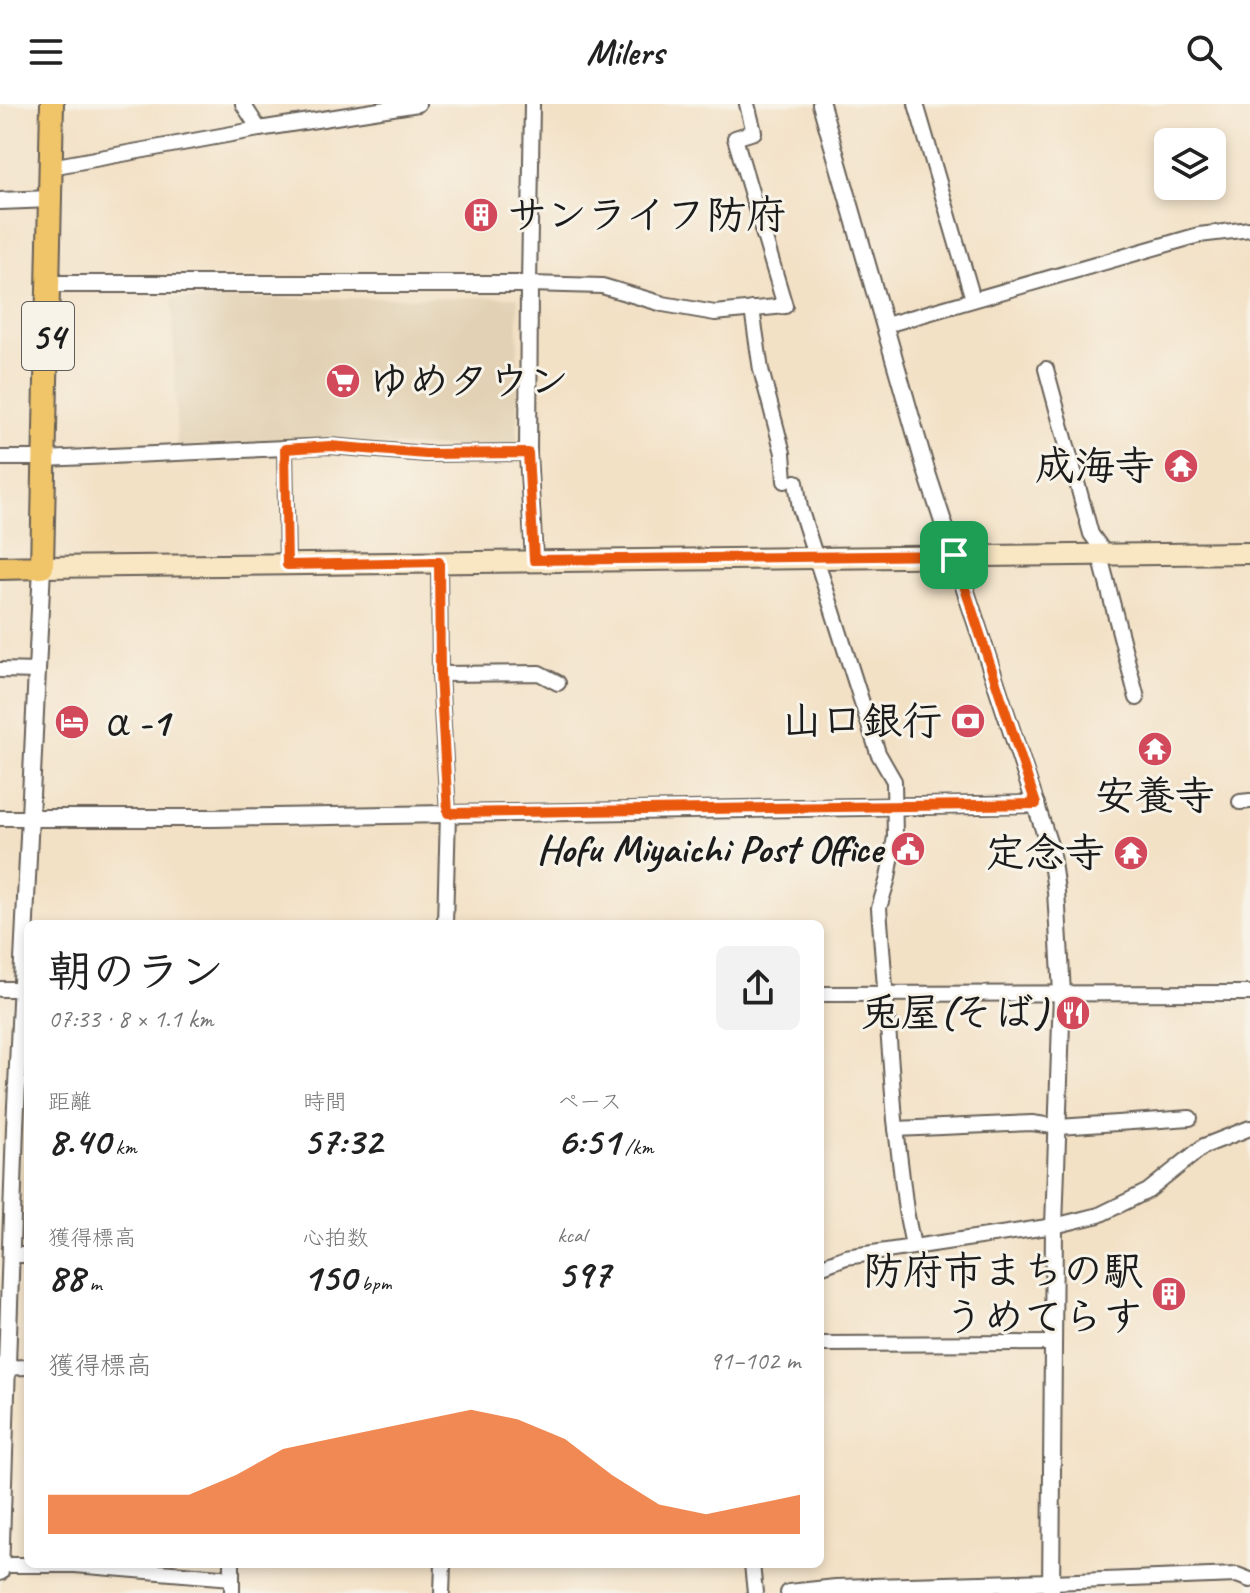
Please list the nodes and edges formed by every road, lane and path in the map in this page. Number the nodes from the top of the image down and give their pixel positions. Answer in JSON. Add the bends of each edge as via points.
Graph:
{"nodes":[{"id":1,"x":243,"y":104,"type":"edge"},
{"id":2,"x":418,"y":104,"type":"edge"},
{"id":3,"x":532,"y":104,"type":"edge"},
{"id":4,"x":747,"y":104,"type":"edge"},
{"id":5,"x":821,"y":104,"type":"edge"},
{"id":6,"x":916,"y":104,"type":"edge"},
{"id":7,"x":53,"y":105,"type":"edge"},
{"id":8,"x":323,"y":112,"type":"edge"},
{"id":9,"x":259,"y":129,"type":"junction"},
{"id":10,"x":51,"y":167,"type":"junction"},
{"id":11,"x":51,"y":199,"type":"junction"},
{"id":12,"x":0,"y":201,"type":"edge"},
{"id":13,"x":1250,"y":229,"type":"edge"},
{"id":14,"x":49,"y":284,"type":"junction"},
{"id":15,"x":529,"y":284,"type":"junction"},
{"id":16,"x":973,"y":299,"type":"junction"},
{"id":17,"x":752,"y":309,"type":"junction"},
{"id":18,"x":886,"y":325,"type":"junction"},
{"id":19,"x":1046,"y":369,"type":"dead end"},
{"id":20,"x":285,"y":449,"type":"junction"},
{"id":21,"x":528,"y":453,"type":"junction"},
{"id":22,"x":0,"y":458,"type":"edge"},
{"id":23,"x":40,"y":459,"type":"junction"},
{"id":24,"x":1250,"y":553,"type":"edge"},
{"id":25,"x":954,"y":555,"type":"junction"},
{"id":26,"x":1103,"y":556,"type":"junction"},
{"id":27,"x":817,"y":558,"type":"junction"},
{"id":28,"x":534,"y":560,"type":"junction"},
{"id":29,"x":439,"y":562,"type":"junction"},
{"id":30,"x":287,"y":565,"type":"junction"},
{"id":31,"x":42,"y":567,"type":"junction"},
{"id":32,"x":0,"y":568,"type":"edge"},
{"id":33,"x":0,"y":670,"type":"edge"},
{"id":34,"x":37,"y":671,"type":"junction"},
{"id":35,"x":440,"y":674,"type":"junction"},
{"id":36,"x":558,"y":683,"type":"dead end"},
{"id":37,"x":1137,"y":698,"type":"dead end"},
{"id":38,"x":1036,"y":804,"type":"junction"},
{"id":39,"x":894,"y":807,"type":"junction"},
{"id":40,"x":448,"y":813,"type":"junction"},
{"id":41,"x":0,"y":818,"type":"edge"},
{"id":42,"x":29,"y":818,"type":"junction"},
{"id":43,"x":27,"y":920,"type":"edge"},
{"id":44,"x":445,"y":920,"type":"edge"},
{"id":45,"x":0,"y":989,"type":"edge"},
{"id":46,"x":24,"y":989,"type":"edge"},
{"id":47,"x":884,"y":992,"type":"junction"},
{"id":48,"x":1062,"y":993,"type":"junction"},
{"id":49,"x":1250,"y":993,"type":"edge"},
{"id":50,"x":824,"y":994,"type":"edge"},
{"id":51,"x":24,"y":997,"type":"edge"},
{"id":52,"x":1190,"y":1118,"type":"dead end"},
{"id":53,"x":8,"y":1126,"type":"edge"},
{"id":54,"x":1059,"y":1127,"type":"junction"},
{"id":55,"x":1250,"y":1128,"type":"edge"},
{"id":56,"x":896,"y":1129,"type":"junction"},
{"id":57,"x":1054,"y":1226,"type":"junction"},
{"id":58,"x":913,"y":1246,"type":"junction"},
{"id":59,"x":10,"y":1255,"type":"junction"},
{"id":60,"x":24,"y":1255,"type":"edge"},
{"id":61,"x":824,"y":1265,"type":"edge"},
{"id":62,"x":1054,"y":1343,"type":"junction"},
{"id":63,"x":824,"y":1344,"type":"edge"},
{"id":64,"x":24,"y":1367,"type":"edge"},
{"id":65,"x":3,"y":1368,"type":"edge"},
{"id":66,"x":0,"y":1565,"type":"edge"},
{"id":67,"x":24,"y":1565,"type":"edge"},
{"id":68,"x":111,"y":1568,"type":"edge"},
{"id":69,"x":443,"y":1568,"type":"edge"},
{"id":70,"x":752,"y":1568,"type":"edge"},
{"id":71,"x":0,"y":1572,"type":"edge"},
{"id":72,"x":232,"y":1578,"type":"edge"},
{"id":73,"x":1250,"y":1580,"type":"edge"},
{"id":74,"x":1051,"y":1588,"type":"edge"},
{"id":75,"x":837,"y":1590,"type":"edge"},
{"id":76,"x":442,"y":1593,"type":"edge"},
{"id":77,"x":755,"y":1593,"type":"edge"},
{"id":78,"x":789,"y":1593,"type":"edge"}],
"edges":[{"from":1,"to":9,"type":"street"},
{"from":2,"to":8,"type":"street"},
{"from":3,"to":15,"type":"street"},
{"from":4,"to":17,"type":"street","via":[[754,132],[735,138],[785,306]]},
{"from":5,"to":18,"type":"street"},
{"from":6,"to":16,"type":"street"},
{"from":7,"to":10,"type":"main road","number":"54"},
{"from":8,"to":9,"type":"street"},
{"from":9,"to":10,"type":"street"},
{"from":10,"to":11,"type":"main road","number":"54"},
{"from":11,"to":12,"type":"street"},
{"from":11,"to":14,"type":"main road","number":"54"},
{"from":13,"to":16,"type":"street","via":[[1199,235]]},
{"from":14,"to":15,"type":"street"},
{"from":14,"to":23,"type":"main road","number":"54"},
{"from":15,"to":17,"type":"street","via":[[602,286],[715,313]]},
{"from":15,"to":21,"type":"street"},
{"from":16,"to":18,"type":"street"},
{"from":17,"to":27,"type":"street","via":[[761,370]]},
{"from":18,"to":25,"type":"street"},
{"from":19,"to":26,"type":"street","via":[[1091,534]]},
{"from":20,"to":21,"type":"street"},
{"from":20,"to":23,"type":"street"},
{"from":20,"to":30,"type":"street"},
{"from":21,"to":28,"type":"street"},
{"from":22,"to":23,"type":"street"},
{"from":23,"to":31,"type":"main road","number":"54"},
{"from":24,"to":26,"type":"main road"},
{"from":25,"to":26,"type":"main road"},
{"from":25,"to":27,"type":"main road"},
{"from":25,"to":38,"type":"street"},
{"from":26,"to":37,"type":"street"},
{"from":27,"to":28,"type":"main road"},
{"from":27,"to":39,"type":"street","via":[[878,753],[894,781]]},
{"from":28,"to":29,"type":"main road"},
{"from":29,"to":30,"type":"main road"},
{"from":29,"to":35,"type":"street"},
{"from":30,"to":31,"type":"main road"},
{"from":31,"to":32,"type":"main road"},
{"from":31,"to":34,"type":"street"},
{"from":33,"to":34,"type":"street"},
{"from":34,"to":42,"type":"street"},
{"from":35,"to":36,"type":"street","via":[[539,673]]},
{"from":35,"to":40,"type":"street"},
{"from":38,"to":39,"type":"street"},
{"from":38,"to":48,"type":"street","via":[[1056,891]]},
{"from":39,"to":40,"type":"street"},
{"from":39,"to":47,"type":"street","via":[[895,837],[879,908]]},
{"from":40,"to":42,"type":"street"},
{"from":40,"to":44,"type":"street"},
{"from":41,"to":42,"type":"street"},
{"from":42,"to":43,"type":"street"},
{"from":45,"to":46,"type":"street"},
{"from":47,"to":48,"type":"street"},
{"from":47,"to":50,"type":"street"},
{"from":47,"to":56,"type":"street"},
{"from":48,"to":49,"type":"street"},
{"from":48,"to":54,"type":"street"},
{"from":51,"to":53,"type":"street"},
{"from":52,"to":54,"type":"street"},
{"from":53,"to":59,"type":"street"},
{"from":54,"to":56,"type":"street","via":[[1032,1123]]},
{"from":54,"to":57,"type":"street"},
{"from":55,"to":57,"type":"street","via":[[1204,1146],[1129,1202]]},
{"from":56,"to":58,"type":"street"},
{"from":57,"to":58,"type":"street"},
{"from":57,"to":62,"type":"street"},
{"from":58,"to":61,"type":"street"},
{"from":59,"to":60,"type":"street"},
{"from":59,"to":65,"type":"street"},
{"from":62,"to":63,"type":"street"},
{"from":62,"to":74,"type":"street"},
{"from":64,"to":65,"type":"street"},
{"from":65,"to":66,"type":"street"},
{"from":66,"to":67,"type":"street"},
{"from":66,"to":71,"type":"street"},
{"from":68,"to":72,"type":"street"},
{"from":69,"to":76,"type":"street"},
{"from":70,"to":77,"type":"street"},
{"from":73,"to":74,"type":"street","via":[[1237,1575]]},
{"from":74,"to":75,"type":"street"},
{"from":75,"to":78,"type":"street"}]}
